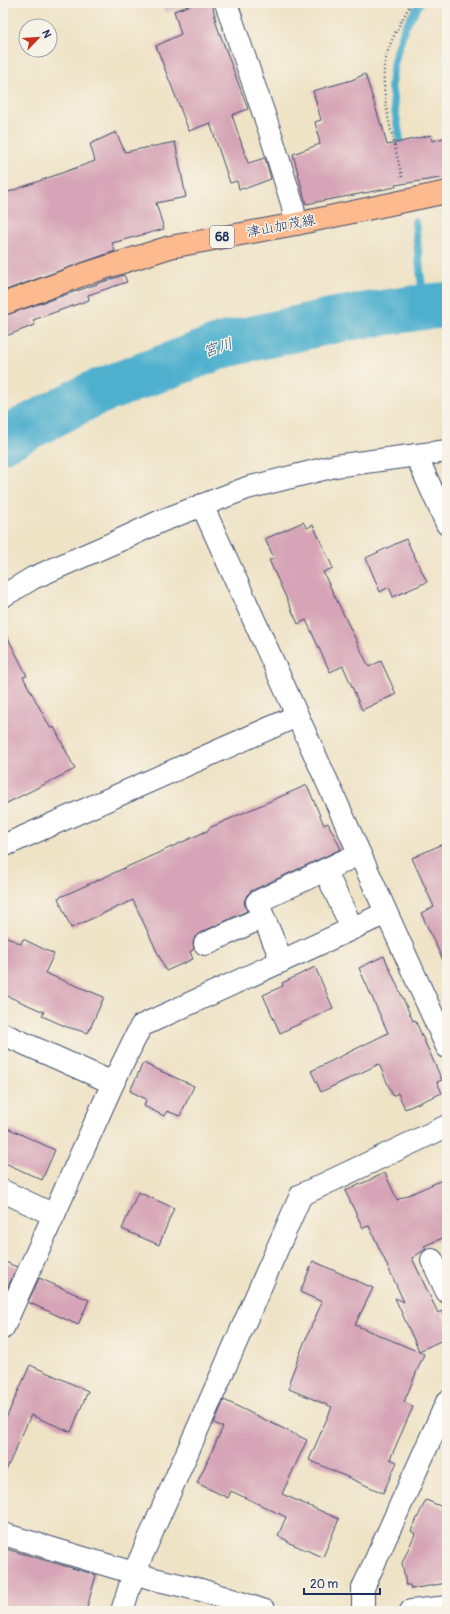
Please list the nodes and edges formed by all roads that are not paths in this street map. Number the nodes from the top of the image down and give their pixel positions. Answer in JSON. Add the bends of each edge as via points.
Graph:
{"nodes":[{"id":1,"x":226,"y":3,"type":"edge"},
{"id":2,"x":447,"y":192,"type":"edge"},
{"id":3,"x":296,"y":224,"type":"junction"},
{"id":4,"x":3,"y":304,"type":"edge"},
{"id":5,"x":447,"y":451,"type":"edge"},
{"id":6,"x":416,"y":455,"type":"junction"},
{"id":7,"x":202,"y":504,"type":"junction"},
{"id":8,"x":447,"y":524,"type":"edge"},
{"id":9,"x":3,"y":596,"type":"edge"},
{"id":10,"x":297,"y":716,"type":"junction"},
{"id":11,"x":3,"y":846,"type":"edge"},
{"id":12,"x":360,"y":854,"type":"junction"},
{"id":13,"x":325,"y":870,"type":"junction"},
{"id":14,"x":386,"y":913,"type":"junction"},
{"id":15,"x":263,"y":917,"type":"junction"},
{"id":16,"x":352,"y":928,"type":"junction"},
{"id":17,"x":205,"y":944,"type":"dead end"},
{"id":18,"x":282,"y":961,"type":"junction"},
{"id":19,"x":3,"y":1034,"type":"edge"},
{"id":20,"x":447,"y":1048,"type":"edge"},
{"id":21,"x":113,"y":1083,"type":"junction"},
{"id":22,"x":447,"y":1126,"type":"edge"},
{"id":23,"x":3,"y":1191,"type":"edge"},
{"id":24,"x":54,"y":1215,"type":"junction"},
{"id":25,"x":432,"y":1260,"type":"dead end"},
{"id":26,"x":447,"y":1292,"type":"edge"},
{"id":27,"x":3,"y":1328,"type":"edge"},
{"id":28,"x":447,"y":1402,"type":"edge"},
{"id":29,"x":3,"y":1534,"type":"edge"},
{"id":30,"x":134,"y":1573,"type":"junction"},
{"id":31,"x":447,"y":1607,"type":"edge"},
{"id":32,"x":122,"y":1611,"type":"edge"},
{"id":33,"x":265,"y":1611,"type":"edge"},
{"id":34,"x":363,"y":1611,"type":"edge"},
{"id":35,"x":411,"y":1611,"type":"edge"}],
"edges":[{"from":1,"to":3,"type":"street","via":[[270,132]]},
{"from":2,"to":3,"type":"main road","name":"津山加茂線","number":"68"},
{"from":3,"to":4,"type":"main road","name":"津山加茂線","number":"68","via":[[170,247]]},
{"from":5,"to":6,"type":"street"},
{"from":6,"to":7,"type":"street","via":[[336,466],[247,488]]},
{"from":6,"to":8,"type":"street"},
{"from":7,"to":9,"type":"street","via":[[33,578]]},
{"from":7,"to":10,"type":"street"},
{"from":10,"to":11,"type":"street"},
{"from":10,"to":12,"type":"street"},
{"from":12,"to":13,"type":"street"},
{"from":12,"to":14,"type":"street"},
{"from":13,"to":15,"type":"street","via":[[257,902]]},
{"from":13,"to":16,"type":"street"},
{"from":14,"to":16,"type":"street"},
{"from":14,"to":20,"type":"street"},
{"from":15,"to":17,"type":"street"},
{"from":15,"to":18,"type":"street"},
{"from":16,"to":18,"type":"street"},
{"from":18,"to":21,"type":"street","via":[[141,1026]]},
{"from":19,"to":21,"type":"street"},
{"from":21,"to":24,"type":"street"},
{"from":22,"to":30,"type":"street","via":[[302,1195]]},
{"from":23,"to":24,"type":"street"},
{"from":24,"to":27,"type":"street"},
{"from":25,"to":26,"type":"street"},
{"from":28,"to":34,"type":"street","via":[[363,1588]]},
{"from":29,"to":30,"type":"street"},
{"from":30,"to":32,"type":"street"},
{"from":30,"to":33,"type":"street","via":[[202,1590]]},
{"from":31,"to":35,"type":"street"}]}
